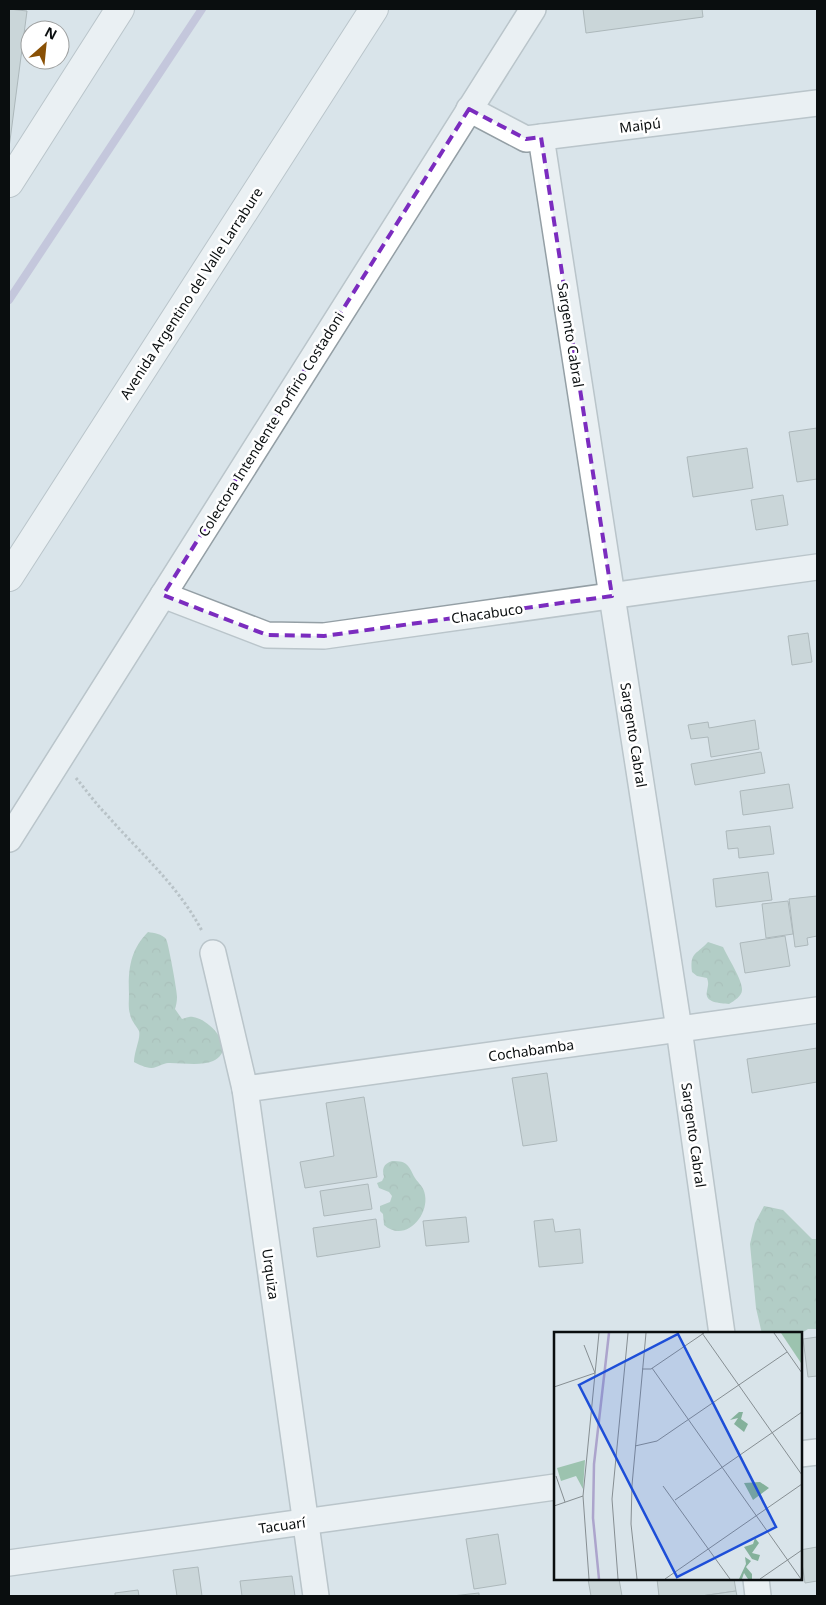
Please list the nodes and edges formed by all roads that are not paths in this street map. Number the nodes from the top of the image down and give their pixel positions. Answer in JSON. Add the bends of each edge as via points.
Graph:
{"nodes":[{"id":1,"x":120,"y":9,"type":"edge"},
{"id":2,"x":374,"y":9,"type":"edge"},
{"id":3,"x":533,"y":9,"type":"edge"},
{"id":4,"x":817,"y":103,"type":"edge"},
{"id":5,"x":469,"y":109,"type":"junction"},
{"id":6,"x":541,"y":137,"type":"junction"},
{"id":7,"x":9,"y":183,"type":"edge"},
{"id":8,"x":817,"y":567,"type":"edge"},
{"id":9,"x":9,"y":577,"type":"edge"},
{"id":10,"x":163,"y":595,"type":"junction"},
{"id":11,"x":612,"y":596,"type":"junction"},
{"id":12,"x":9,"y":839,"type":"edge"},
{"id":13,"x":213,"y":953,"type":"road end"},
{"id":14,"x":817,"y":1010,"type":"edge"},
{"id":15,"x":680,"y":1029,"type":"junction"},
{"id":16,"x":244,"y":1089,"type":"junction"},
{"id":17,"x":722,"y":1332,"type":"edge"},
{"id":18,"x":817,"y":1452,"type":"edge"},
{"id":19,"x":801,"y":1454,"type":"edge"},
{"id":20,"x":554,"y":1488,"type":"edge"},
{"id":21,"x":306,"y":1521,"type":"junction"},
{"id":22,"x":9,"y":1563,"type":"edge"},
{"id":23,"x":756,"y":1580,"type":"edge"},
{"id":24,"x":316,"y":1596,"type":"edge"},
{"id":25,"x":758,"y":1596,"type":"edge"}],
"edges":[{"from":1,"to":7,"type":"main road"},
{"from":2,"to":9,"type":"main road","name":"Avenida Argentino del Valle Larrabure"},
{"from":3,"to":5,"type":"street","name":"Colectora Intendente Porfirio Costadoni"},
{"from":4,"to":6,"type":"street","name":"Maipú"},
{"from":5,"to":6,"type":"street","name":"Maipú","via":[[526,139]]},
{"from":5,"to":10,"type":"street","name":"Colectora Intendente Porfirio Costadoni"},
{"from":6,"to":11,"type":"street","name":"Sargento Cabral"},
{"from":8,"to":11,"type":"street","name":"Chacabuco"},
{"from":10,"to":11,"type":"street","name":"Chacabuco","via":[[267,635],[324,636]]},
{"from":10,"to":12,"type":"street","name":"Colectora Intendente Porfirio Costadoni"},
{"from":11,"to":15,"type":"street","name":"Sargento Cabral"},
{"from":13,"to":16,"type":"street","name":"Urquiza"},
{"from":14,"to":15,"type":"street","name":"Cochabamba"},
{"from":15,"to":16,"type":"street","name":"Cochabamba"},
{"from":15,"to":17,"type":"street","name":"Sargento Cabral"},
{"from":16,"to":21,"type":"street","name":"Urquiza"},
{"from":18,"to":19,"type":"street"},
{"from":20,"to":21,"type":"street","name":"Tacuarí"},
{"from":21,"to":22,"type":"street","name":"Tacuarí"},
{"from":21,"to":24,"type":"street","name":"Urquiza"},
{"from":23,"to":25,"type":"street"}]}
